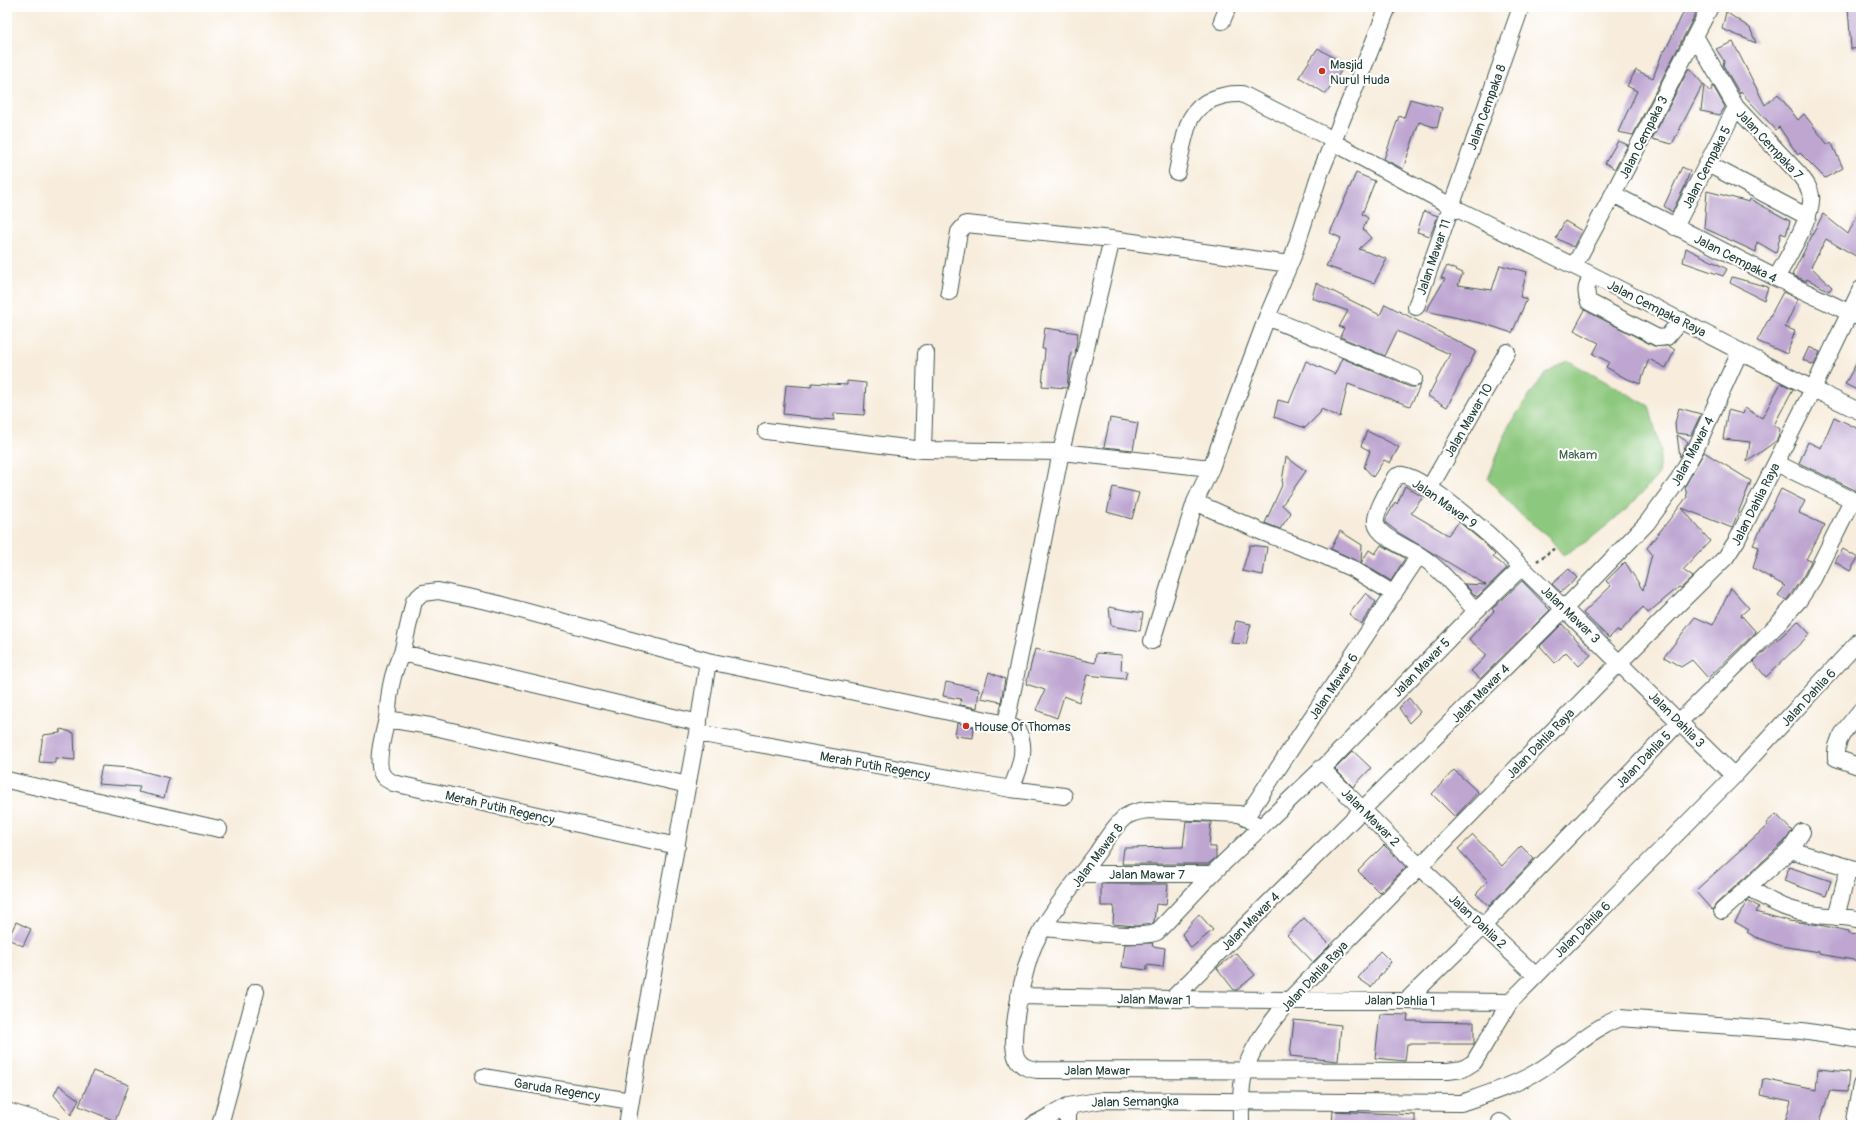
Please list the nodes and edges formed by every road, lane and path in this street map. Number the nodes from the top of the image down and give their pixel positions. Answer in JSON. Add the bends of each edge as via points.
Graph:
{"nodes":[{"id":1,"x":1388,"y":7,"type":"edge"},
{"id":2,"x":1521,"y":7,"type":"edge"},
{"id":3,"x":1710,"y":7,"type":"edge"},
{"id":4,"x":1695,"y":36,"type":"junction"},
{"id":5,"x":1736,"y":107,"type":"junction"},
{"id":6,"x":1333,"y":142,"type":"junction"},
{"id":7,"x":1708,"y":164,"type":"junction"},
{"id":8,"x":1177,"y":172,"type":"dead end"},
{"id":9,"x":1613,"y":194,"type":"junction"},
{"id":10,"x":1451,"y":206,"type":"junction"},
{"id":11,"x":1808,"y":217,"type":"junction"},
{"id":12,"x":1675,"y":227,"type":"junction"},
{"id":13,"x":1112,"y":239,"type":"junction"},
{"id":14,"x":1289,"y":264,"type":"junction"},
{"id":15,"x":1574,"y":266,"type":"junction"},
{"id":16,"x":1592,"y":275,"type":"junction"},
{"id":17,"x":1776,"y":278,"type":"junction"},
{"id":18,"x":1861,"y":289,"type":"edge"},
{"id":19,"x":949,"y":292,"type":"dead end"},
{"id":20,"x":1416,"y":307,"type":"dead end"},
{"id":21,"x":1855,"y":316,"type":"edge"},
{"id":22,"x":1267,"y":317,"type":"junction"},
{"id":23,"x":1681,"y":320,"type":"junction"},
{"id":24,"x":1740,"y":351,"type":"junction"},
{"id":25,"x":1507,"y":352,"type":"dead end"},
{"id":26,"x":926,"y":353,"type":"dead end"},
{"id":27,"x":1414,"y":378,"type":"dead end"},
{"id":28,"x":1813,"y":389,"type":"junction"},
{"id":29,"x":1861,"y":412,"type":"edge"},
{"id":30,"x":766,"y":431,"type":"dead end"},
{"id":31,"x":923,"y":450,"type":"junction"},
{"id":32,"x":1062,"y":452,"type":"junction"},
{"id":33,"x":1776,"y":462,"type":"junction"},
{"id":34,"x":1211,"y":468,"type":"junction"},
{"id":35,"x":1428,"y":489,"type":"junction"},
{"id":36,"x":1195,"y":502,"type":"junction"},
{"id":37,"x":1856,"y":502,"type":"edge"},
{"id":38,"x":1555,"y":548,"type":"dead end"},
{"id":39,"x":1419,"y":555,"type":"junction"},
{"id":40,"x":1522,"y":567,"type":"junction"},
{"id":41,"x":1394,"y":594,"type":"junction"},
{"id":42,"x":1564,"y":609,"type":"junction"},
{"id":43,"x":1476,"y":611,"type":"junction"},
{"id":44,"x":1861,"y":639,"type":"edge"},
{"id":45,"x":1152,"y":641,"type":"dead end"},
{"id":46,"x":402,"y":653,"type":"junction"},
{"id":47,"x":708,"y":661,"type":"junction"},
{"id":48,"x":1620,"y":662,"type":"junction"},
{"id":49,"x":1861,"y":710,"type":"edge"},
{"id":50,"x":387,"y":719,"type":"junction"},
{"id":51,"x":1680,"y":721,"type":"junction"},
{"id":52,"x":1006,"y":724,"type":"junction"},
{"id":53,"x":698,"y":728,"type":"junction"},
{"id":54,"x":1861,"y":767,"type":"edge"},
{"id":55,"x":1321,"y":768,"type":"junction"},
{"id":56,"x":1734,"y":776,"type":"junction"},
{"id":57,"x":7,"y":780,"type":"edge"},
{"id":58,"x":688,"y":785,"type":"junction"},
{"id":59,"x":1011,"y":789,"type":"junction"},
{"id":60,"x":1064,"y":796,"type":"dead end"},
{"id":61,"x":1363,"y":810,"type":"junction"},
{"id":62,"x":1246,"y":817,"type":"junction"},
{"id":63,"x":1259,"y":827,"type":"junction"},
{"id":64,"x":218,"y":828,"type":"dead end"},
{"id":65,"x":1802,"y":832,"type":"dead end"},
{"id":66,"x":677,"y":846,"type":"junction"},
{"id":67,"x":1790,"y":850,"type":"junction"},
{"id":68,"x":1420,"y":867,"type":"junction"},
{"id":69,"x":1855,"y":869,"type":"edge"},
{"id":70,"x":1082,"y":874,"type":"junction"},
{"id":71,"x":1212,"y":874,"type":"junction"},
{"id":72,"x":1750,"y":887,"type":"junction"},
{"id":73,"x":1722,"y":911,"type":"dead end"},
{"id":74,"x":1836,"y":917,"type":"junction"},
{"id":75,"x":1861,"y":920,"type":"edge"},
{"id":76,"x":1483,"y":926,"type":"junction"},
{"id":77,"x":1044,"y":928,"type":"junction"},
{"id":78,"x":1536,"y":976,"type":"junction"},
{"id":79,"x":256,"y":992,"type":"dead end"},
{"id":80,"x":1019,"y":996,"type":"junction"},
{"id":81,"x":1172,"y":999,"type":"junction"},
{"id":82,"x":1290,"y":999,"type":"junction"},
{"id":83,"x":1407,"y":1000,"type":"junction"},
{"id":84,"x":1510,"y":1002,"type":"junction"},
{"id":85,"x":1861,"y":1040,"type":"edge"},
{"id":86,"x":483,"y":1077,"type":"dead end"},
{"id":87,"x":1861,"y":1085,"type":"edge"},
{"id":88,"x":1243,"y":1087,"type":"junction"},
{"id":89,"x":631,"y":1101,"type":"junction"},
{"id":90,"x":1068,"y":1106,"type":"junction"},
{"id":91,"x":7,"y":1111,"type":"edge"},
{"id":92,"x":53,"y":1125,"type":"edge"},
{"id":93,"x":220,"y":1125,"type":"edge"},
{"id":94,"x":627,"y":1125,"type":"edge"},
{"id":95,"x":1033,"y":1125,"type":"edge"},
{"id":96,"x":1068,"y":1125,"type":"edge"},
{"id":97,"x":1241,"y":1125,"type":"edge"},
{"id":98,"x":1853,"y":1125,"type":"edge"}],
"edges":[{"from":1,"to":6,"type":"street"},
{"from":2,"to":10,"type":"street","name":"Jalan Cempaka 8"},
{"from":3,"to":4,"type":"street","name":"Jalan Cempaka 3"},
{"from":4,"to":5,"type":"street","name":"Jalan Cempaka 7"},
{"from":4,"to":9,"type":"street","name":"Jalan Cempaka 3"},
{"from":5,"to":7,"type":"street","name":"Jalan Cempaka 5"},
{"from":5,"to":11,"type":"street","name":"Jalan Cempaka 7","via":[[1808,186],[1811,200]]},
{"from":6,"to":8,"type":"street","name":"Jalan Cempaka Raya","via":[[1242,94],[1230,94],[1215,98],[1201,106],[1191,118]]},
{"from":6,"to":10,"type":"street","name":"Jalan Cempaka Raya"},
{"from":6,"to":14,"type":"street"},
{"from":7,"to":11,"type":"street"},
{"from":7,"to":12,"type":"street","name":"Jalan Cempaka 5"},
{"from":9,"to":12,"type":"street","name":"Jalan Cempaka 4"},
{"from":9,"to":15,"type":"street","name":"Jalan Cempaka 3"},
{"from":10,"to":15,"type":"street","name":"Jalan Cempaka Raya"},
{"from":10,"to":20,"type":"street","name":"Jalan Mawar 11"},
{"from":11,"to":17,"type":"street","name":"Jalan Cempaka 7"},
{"from":12,"to":17,"type":"street","name":"Jalan Cempaka 4"},
{"from":13,"to":14,"type":"street"},
{"from":13,"to":19,"type":"street","via":[[966,224],[959,232]]},
{"from":13,"to":32,"type":"street"},
{"from":14,"to":22,"type":"street"},
{"from":15,"to":16,"type":"street","name":"Jalan Cempaka Raya"},
{"from":16,"to":23,"type":"street","name":"Jalan Cempaka Raya"},
{"from":16,"to":23,"type":"street","via":[[1586,287],[1589,302],[1658,338],[1667,337]]},
{"from":17,"to":21,"type":"street","name":"Jalan Cempaka 4"},
{"from":18,"to":21,"type":"street","name":"Jalan Dahlia Raya"},
{"from":21,"to":28,"type":"street","name":"Jalan Dahlia Raya"},
{"from":22,"to":27,"type":"street"},
{"from":22,"to":34,"type":"street"},
{"from":23,"to":24,"type":"street","name":"Jalan Cempaka Raya"},
{"from":24,"to":28,"type":"street","name":"Jalan Cempaka Raya"},
{"from":24,"to":42,"type":"street","name":"Jalan Mawar 4","via":[[1696,448],[1664,502]]},
{"from":25,"to":35,"type":"street","name":"Jalan Mawar 10"},
{"from":26,"to":31,"type":"street"},
{"from":28,"to":29,"type":"street","name":"Jalan Cempaka Raya"},
{"from":28,"to":33,"type":"street","name":"Jalan Dahlia Raya"},
{"from":30,"to":31,"type":"street"},
{"from":31,"to":32,"type":"street"},
{"from":32,"to":34,"type":"street"},
{"from":32,"to":52,"type":"street"},
{"from":33,"to":37,"type":"street"},
{"from":33,"to":48,"type":"street","name":"Jalan Dahlia Raya","via":[[1726,557]]},
{"from":34,"to":36,"type":"street"},
{"from":35,"to":39,"type":"street","name":"Jalan Mawar 9","via":[[1404,475],[1395,477],[1376,522],[1380,532]]},
{"from":35,"to":40,"type":"street","name":"Jalan Mawar 9","via":[[1464,514]]},
{"from":36,"to":41,"type":"street","via":[[1353,569]]},
{"from":36,"to":45,"type":"street"},
{"from":37,"to":51,"type":"street","name":"Jalan Dahlia 5","via":[[1799,600]]},
{"from":38,"to":40,"type":"path","via":[[1539,560]]},
{"from":39,"to":41,"type":"street","name":"Jalan Mawar 6"},
{"from":39,"to":43,"type":"street","name":"Jalan Mawar 9","via":[[1444,576]]},
{"from":40,"to":42,"type":"street","name":"Jalan Mawar 3"},
{"from":40,"to":43,"type":"street","name":"Jalan Mawar 5"},
{"from":41,"to":62,"type":"street","name":"Jalan Mawar 6"},
{"from":42,"to":48,"type":"street","name":"Jalan Mawar 3"},
{"from":42,"to":61,"type":"street","name":"Jalan Mawar 4"},
{"from":43,"to":55,"type":"street","name":"Jalan Mawar 5"},
{"from":44,"to":56,"type":"street","name":"Jalan Dahlia 6"},
{"from":46,"to":47,"type":"street","name":"Merah Putih Regency","via":[[414,601],[423,593],[438,592],[491,602]]},
{"from":46,"to":50,"type":"street","name":"Merah Putih Regency","via":[[395,668]]},
{"from":46,"to":53,"type":"street","name":"Merah Putih Regency"},
{"from":47,"to":52,"type":"street","name":"Merah Putih Regency"},
{"from":47,"to":53,"type":"street"},
{"from":48,"to":51,"type":"street","name":"Jalan Dahlia 3"},
{"from":48,"to":68,"type":"street","name":"Jalan Dahlia Raya"},
{"from":49,"to":54,"type":"street","via":[[1838,741],[1835,751],[1836,758]]},
{"from":50,"to":58,"type":"street","via":[[430,726]]},
{"from":50,"to":66,"type":"street","name":"Merah Putih Regency","via":[[382,736],[379,768],[384,778],[393,783]]},
{"from":51,"to":56,"type":"street","name":"Jalan Dahlia 3"},
{"from":51,"to":76,"type":"street","name":"Jalan Dahlia 5"},
{"from":52,"to":59,"type":"street","via":[[1016,729],[1022,750]]},
{"from":53,"to":58,"type":"street"},
{"from":53,"to":59,"type":"street","name":"Merah Putih Regency"},
{"from":55,"to":61,"type":"street","name":"Jalan Mawar 2"},
{"from":55,"to":63,"type":"street","name":"Jalan Mawar 5"},
{"from":56,"to":78,"type":"street","name":"Jalan Dahlia 6"},
{"from":57,"to":64,"type":"street"},
{"from":58,"to":66,"type":"street"},
{"from":59,"to":60,"type":"street","name":"Merah Putih Regency"},
{"from":61,"to":68,"type":"street","name":"Jalan Mawar 2"},
{"from":61,"to":81,"type":"street","name":"Jalan Mawar 4"},
{"from":62,"to":63,"type":"street","name":"Jalan Mawar 8"},
{"from":62,"to":70,"type":"street","name":"Jalan Mawar 8","via":[[1148,810],[1134,812],[1115,828]]},
{"from":63,"to":71,"type":"street","name":"Jalan Mawar 5"},
{"from":65,"to":67,"type":"street"},
{"from":66,"to":89,"type":"street"},
{"from":67,"to":69,"type":"street"},
{"from":67,"to":72,"type":"street"},
{"from":68,"to":76,"type":"street","name":"Jalan Dahlia 2"},
{"from":68,"to":82,"type":"street","name":"Jalan Dahlia Raya"},
{"from":69,"to":74,"type":"street"},
{"from":70,"to":71,"type":"street","name":"Jalan Mawar 7"},
{"from":70,"to":77,"type":"street","name":"Jalan Mawar 8"},
{"from":71,"to":77,"type":"street","name":"Jalan Mawar 5","via":[[1166,924],[1152,934]]},
{"from":72,"to":73,"type":"street"},
{"from":72,"to":74,"type":"street","via":[[1778,906]]},
{"from":74,"to":75,"type":"street"},
{"from":76,"to":78,"type":"street","name":"Jalan Dahlia 2"},
{"from":76,"to":83,"type":"street","name":"Jalan Dahlia 5"},
{"from":77,"to":80,"type":"street","name":"Jalan Mawar 8","via":[[1028,960]]},
{"from":78,"to":84,"type":"street","name":"Jalan Dahlia 6"},
{"from":79,"to":93,"type":"street"},
{"from":80,"to":81,"type":"street","name":"Jalan Mawar 1"},
{"from":80,"to":88,"type":"street","name":"Jalan Mawar","via":[[1015,1046],[1017,1058],[1022,1065],[1029,1068]]},
{"from":81,"to":82,"type":"street","name":"Jalan Mawar 1"},
{"from":82,"to":83,"type":"street","name":"Jalan Dahlia 1"},
{"from":82,"to":88,"type":"street","name":"Jalan Dahlia Raya","via":[[1262,1035]]},
{"from":83,"to":84,"type":"street","name":"Jalan Dahlia 1"},
{"from":84,"to":88,"type":"street","name":"Jalan Dahlia 6","via":[[1474,1062],[1463,1069]]},
{"from":85,"to":88,"type":"street","via":[[1802,1031],[1619,1018],[1584,1036],[1536,1073],[1507,1087],[1461,1103]]},
{"from":86,"to":89,"type":"street","name":"Garuda Regency"},
{"from":87,"to":98,"type":"street"},
{"from":88,"to":90,"type":"street","name":"Jalan Semangka","via":[[1103,1100]]},
{"from":88,"to":97,"type":"street"},
{"from":89,"to":94,"type":"street"},
{"from":90,"to":95,"type":"street","name":"Jalan Semangka"},
{"from":90,"to":96,"type":"street"},
{"from":91,"to":92,"type":"street"}]}
